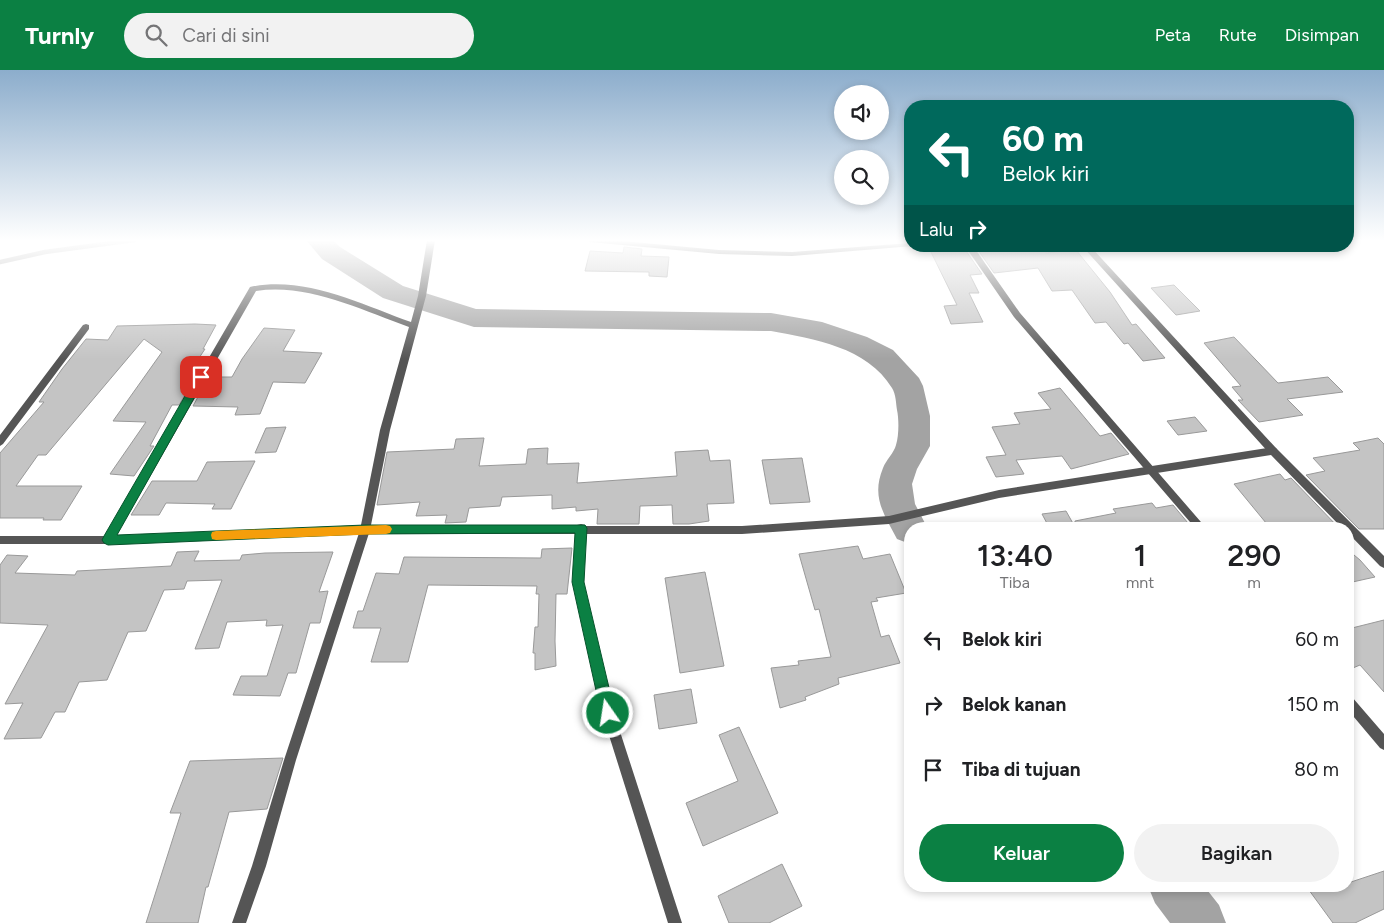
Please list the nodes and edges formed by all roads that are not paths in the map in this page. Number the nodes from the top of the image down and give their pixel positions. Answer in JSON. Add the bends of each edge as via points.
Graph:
{"nodes":[{"id":1,"x":425,"y":280,"type":"edge"},
{"id":2,"x":993,"y":280,"type":"edge"},
{"id":3,"x":1117,"y":280,"type":"edge"},
{"id":4,"x":415,"y":323,"type":"junction"},
{"id":5,"x":86,"y":327,"type":"dead end"},
{"id":6,"x":0,"y":442,"type":"edge"},
{"id":7,"x":1273,"y":451,"type":"junction"},
{"id":8,"x":1152,"y":469,"type":"junction"},
{"id":9,"x":1196,"y":522,"type":"edge"},
{"id":10,"x":1343,"y":522,"type":"edge"},
{"id":11,"x":581,"y":528,"type":"junction"},
{"id":12,"x":365,"y":530,"type":"junction"},
{"id":13,"x":1354,"y":533,"type":"edge"},
{"id":14,"x":0,"y":540,"type":"edge"},
{"id":15,"x":108,"y":540,"type":"junction"},
{"id":16,"x":1384,"y":563,"type":"edge"},
{"id":17,"x":1354,"y":708,"type":"edge"},
{"id":18,"x":1384,"y":744,"type":"edge"},
{"id":19,"x":239,"y":923,"type":"edge"},
{"id":20,"x":675,"y":923,"type":"edge"}],
"edges":[{"from":1,"to":4,"type":"street"},
{"from":2,"to":8,"type":"street","via":[[1017,315]]},
{"from":3,"to":7,"type":"street"},
{"from":4,"to":12,"type":"street","via":[[385,430]]},
{"from":4,"to":15,"type":"street","via":[[300,289],[273,286],[253,289]]},
{"from":5,"to":6,"type":"street"},
{"from":7,"to":8,"type":"street"},
{"from":7,"to":10,"type":"street"},
{"from":8,"to":9,"type":"street"},
{"from":8,"to":11,"type":"street","via":[[999,494],[889,520],[742,530]]},
{"from":11,"to":12,"type":"street"},
{"from":11,"to":20,"type":"street","via":[[578,582],[608,713]]},
{"from":12,"to":15,"type":"street"},
{"from":12,"to":19,"type":"street"},
{"from":13,"to":16,"type":"street"},
{"from":14,"to":15,"type":"street"},
{"from":17,"to":18,"type":"street"}]}
